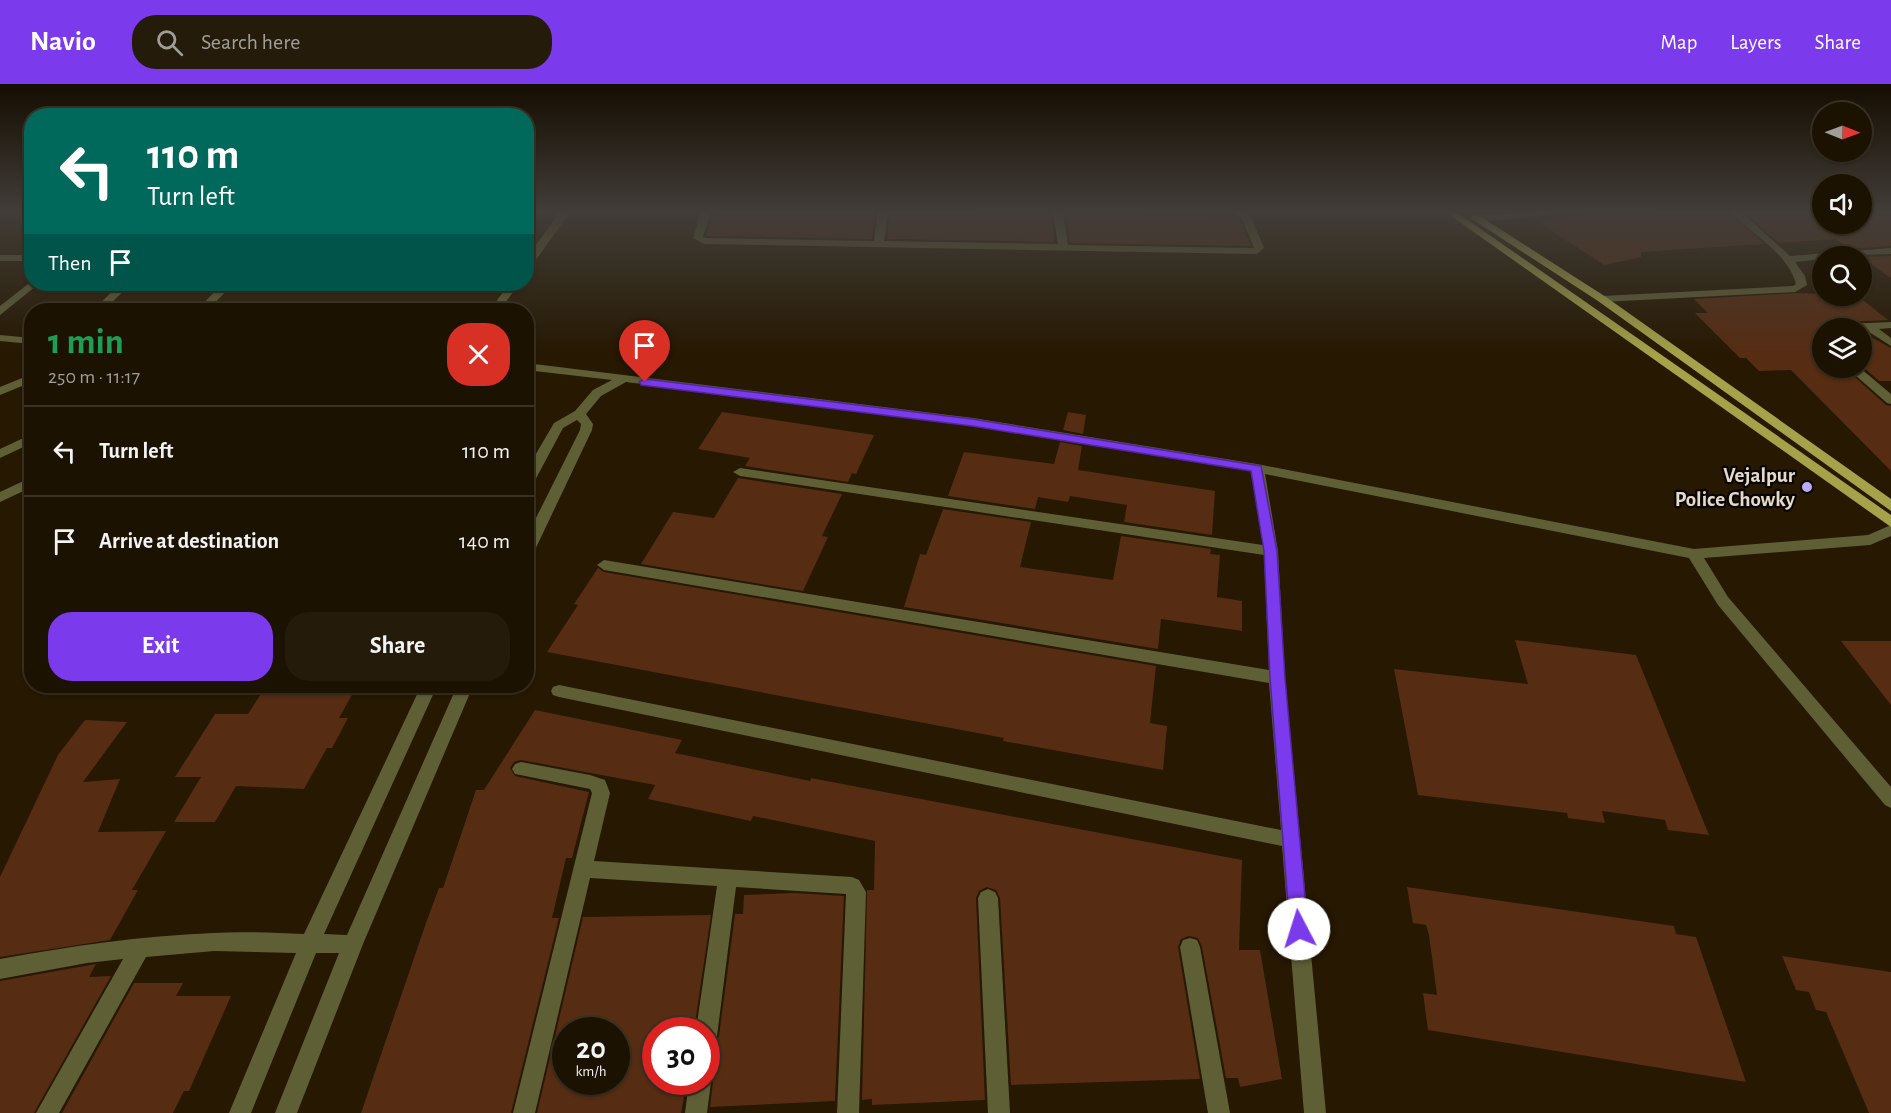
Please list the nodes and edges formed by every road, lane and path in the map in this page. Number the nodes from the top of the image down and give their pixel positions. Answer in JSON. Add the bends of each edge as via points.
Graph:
{"nodes":[{"id":1,"x":1517,"y":259,"type":"edge"},
{"id":2,"x":1541,"y":259,"type":"edge"},
{"id":3,"x":1788,"y":259,"type":"edge"},
{"id":4,"x":24,"y":291,"type":"edge"},
{"id":5,"x":118,"y":291,"type":"edge"},
{"id":6,"x":221,"y":291,"type":"edge"},
{"id":7,"x":1602,"y":298,"type":"junction"},
{"id":8,"x":106,"y":303,"type":"edge"},
{"id":9,"x":209,"y":303,"type":"edge"},
{"id":10,"x":0,"y":312,"type":"edge"},
{"id":11,"x":1891,"y":325,"type":"edge"},
{"id":12,"x":1872,"y":326,"type":"edge"},
{"id":13,"x":1872,"y":329,"type":"edge"},
{"id":14,"x":2,"y":339,"type":"edge"},
{"id":15,"x":24,"y":340,"type":"edge"},
{"id":16,"x":1891,"y":343,"type":"edge"},
{"id":17,"x":534,"y":367,"type":"edge"},
{"id":18,"x":1865,"y":378,"type":"edge"},
{"id":19,"x":24,"y":380,"type":"edge"},
{"id":20,"x":621,"y":380,"type":"junction"},
{"id":21,"x":0,"y":391,"type":"edge"},
{"id":22,"x":1891,"y":400,"type":"edge"},
{"id":23,"x":579,"y":414,"type":"junction"},
{"id":24,"x":24,"y":442,"type":"edge"},
{"id":25,"x":0,"y":454,"type":"edge"},
{"id":26,"x":1257,"y":468,"type":"junction"},
{"id":27,"x":534,"y":470,"type":"edge"},
{"id":28,"x":740,"y":472,"type":"dead end"},
{"id":29,"x":24,"y":485,"type":"edge"},
{"id":30,"x":0,"y":498,"type":"edge"},
{"id":31,"x":1891,"y":506,"type":"edge"},
{"id":32,"x":1891,"y":522,"type":"edge"},
{"id":33,"x":1891,"y":531,"type":"edge"},
{"id":34,"x":534,"y":537,"type":"edge"},
{"id":35,"x":1271,"y":551,"type":"junction"},
{"id":36,"x":1694,"y":554,"type":"junction"},
{"id":37,"x":604,"y":565,"type":"dead end"},
{"id":38,"x":1277,"y":678,"type":"junction"},
{"id":39,"x":559,"y":691,"type":"dead end"},
{"id":40,"x":426,"y":693,"type":"edge"},
{"id":41,"x":462,"y":693,"type":"edge"},
{"id":42,"x":521,"y":769,"type":"dead end"},
{"id":43,"x":1891,"y":800,"type":"edge"},
{"id":44,"x":1292,"y":840,"type":"junction"},
{"id":45,"x":584,"y":869,"type":"junction"},
{"id":46,"x":728,"y":877,"type":"junction"},
{"id":47,"x":988,"y":898,"type":"dead end"},
{"id":48,"x":311,"y":943,"type":"junction"},
{"id":49,"x":353,"y":944,"type":"junction"},
{"id":50,"x":1190,"y":947,"type":"dead end"},
{"id":51,"x":140,"y":948,"type":"junction"},
{"id":52,"x":0,"y":969,"type":"edge"},
{"id":53,"x":709,"y":1017,"type":"edge"},
{"id":54,"x":698,"y":1095,"type":"edge"},
{"id":55,"x":47,"y":1113,"type":"edge"},
{"id":56,"x":240,"y":1113,"type":"edge"},
{"id":57,"x":286,"y":1113,"type":"edge"},
{"id":58,"x":524,"y":1113,"type":"edge"},
{"id":59,"x":696,"y":1113,"type":"edge"},
{"id":60,"x":848,"y":1113,"type":"edge"},
{"id":61,"x":999,"y":1113,"type":"edge"},
{"id":62,"x":1219,"y":1113,"type":"edge"},
{"id":63,"x":1315,"y":1113,"type":"edge"}],
"edges":[{"from":1,"to":32,"type":"main road"},
{"from":2,"to":7,"type":"main road"},
{"from":3,"to":7,"type":"street","via":[[1802,279],[1802,285],[1795,288]]},
{"from":4,"to":10,"type":"street"},
{"from":5,"to":8,"type":"street"},
{"from":6,"to":9,"type":"street"},
{"from":7,"to":31,"type":"main road"},
{"from":11,"to":12,"type":"street"},
{"from":13,"to":16,"type":"street"},
{"from":14,"to":15,"type":"street"},
{"from":17,"to":20,"type":"street"},
{"from":18,"to":22,"type":"street"},
{"from":19,"to":21,"type":"street"},
{"from":20,"to":23,"type":"street","via":[[597,393]]},
{"from":20,"to":26,"type":"street","via":[[972,422]]},
{"from":23,"to":27,"type":"street","via":[[558,426]]},
{"from":23,"to":34,"type":"street","via":[[587,424],[586,430]]},
{"from":24,"to":25,"type":"street"},
{"from":26,"to":35,"type":"street"},
{"from":26,"to":36,"type":"street"},
{"from":28,"to":35,"type":"street"},
{"from":29,"to":30,"type":"street"},
{"from":33,"to":36,"type":"street","via":[[1870,540]]},
{"from":35,"to":38,"type":"street"},
{"from":36,"to":43,"type":"street","via":[[1723,601]]},
{"from":37,"to":38,"type":"street"},
{"from":38,"to":44,"type":"street"},
{"from":39,"to":44,"type":"street"},
{"from":40,"to":48,"type":"street"},
{"from":41,"to":49,"type":"street"},
{"from":42,"to":45,"type":"street","via":[[599,785],[601,793]]},
{"from":44,"to":63,"type":"street"},
{"from":45,"to":46,"type":"street"},
{"from":45,"to":58,"type":"street"},
{"from":46,"to":53,"type":"street"},
{"from":46,"to":60,"type":"street","via":[[844,885],[852,886],[856,892]]},
{"from":47,"to":61,"type":"street"},
{"from":48,"to":49,"type":"street"},
{"from":48,"to":51,"type":"street","via":[[214,942]]},
{"from":48,"to":56,"type":"street"},
{"from":49,"to":57,"type":"street"},
{"from":50,"to":62,"type":"street"},
{"from":51,"to":52,"type":"street","via":[[87,952]]},
{"from":51,"to":55,"type":"street"},
{"from":54,"to":59,"type":"street"}]}
